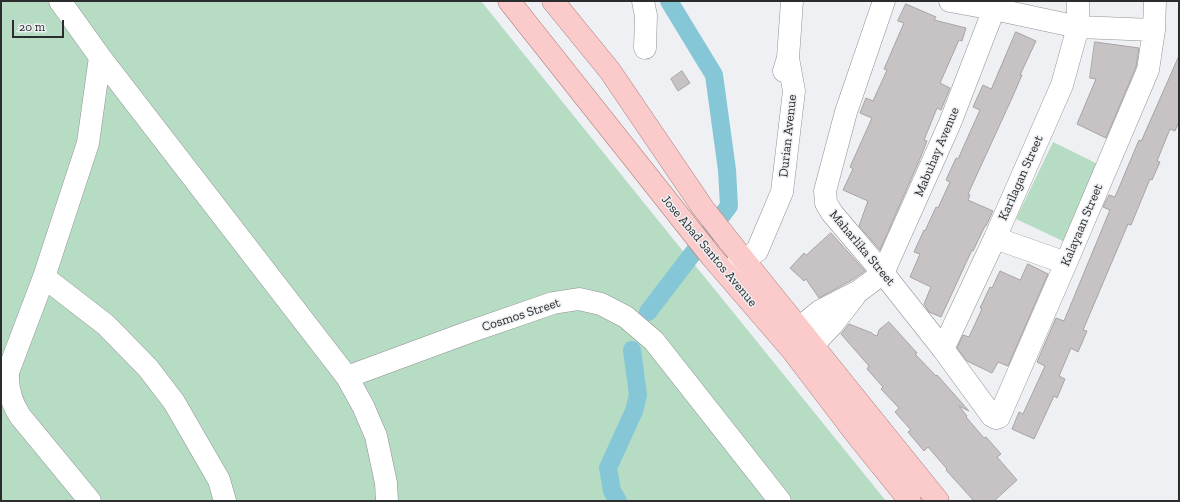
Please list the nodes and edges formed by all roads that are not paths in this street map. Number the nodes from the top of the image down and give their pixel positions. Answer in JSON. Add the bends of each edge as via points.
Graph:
{"nodes":[{"id":1,"x":60,"y":1,"type":"edge"},
{"id":2,"x":508,"y":1,"type":"edge"},
{"id":3,"x":553,"y":1,"type":"edge"},
{"id":4,"x":643,"y":1,"type":"edge"},
{"id":5,"x":792,"y":1,"type":"edge"},
{"id":6,"x":884,"y":1,"type":"edge"},
{"id":7,"x":950,"y":1,"type":"edge"},
{"id":8,"x":1078,"y":1,"type":"edge"},
{"id":9,"x":1155,"y":1,"type":"edge"},
{"id":10,"x":994,"y":5,"type":"edge"},
{"id":11,"x":1078,"y":27,"type":"junction"},
{"id":12,"x":1154,"y":30,"type":"junction"},
{"id":13,"x":645,"y":48,"type":"dead end"},
{"id":14,"x":100,"y":57,"type":"junction"},
{"id":15,"x":995,"y":238,"type":"junction"},
{"id":16,"x":1066,"y":263,"type":"junction"},
{"id":17,"x":735,"y":267,"type":"junction"},
{"id":18,"x":883,"y":272,"type":"junction"},
{"id":19,"x":44,"y":277,"type":"junction"},
{"id":20,"x":859,"y":291,"type":"junction"},
{"id":21,"x":798,"y":328,"type":"junction"},
{"id":22,"x":812,"y":345,"type":"junction"},
{"id":23,"x":943,"y":349,"type":"junction"},
{"id":24,"x":792,"y":350,"type":"junction"},
{"id":25,"x":347,"y":377,"type":"junction"},
{"id":26,"x":999,"y":417,"type":"joint"},
{"id":27,"x":90,"y":501,"type":"edge"},
{"id":28,"x":225,"y":501,"type":"edge"},
{"id":29,"x":387,"y":501,"type":"edge"},
{"id":30,"x":780,"y":501,"type":"edge"},
{"id":31,"x":910,"y":501,"type":"edge"},
{"id":32,"x":938,"y":501,"type":"edge"}],
"edges":[{"from":1,"to":14,"type":"street"},
{"from":2,"to":17,"type":"main road","name":"Jose Abad Santos Avenue","via":[[711,256]]},
{"from":3,"to":17,"type":"main road","name":"Jose Abad Santos Avenue","via":[[610,71],[729,242]]},
{"from":4,"to":13,"type":"street","via":[[646,16]]},
{"from":5,"to":17,"type":"street","name":"Durian Avenue","via":[[788,58],[779,89],[767,189],[772,213],[757,251]]},
{"from":6,"to":18,"type":"street","name":"Maharlika Street","via":[[846,112],[825,191],[826,203],[832,213]]},
{"from":7,"to":10,"type":"street"},
{"from":8,"to":11,"type":"street","name":"Karilagan Street"},
{"from":9,"to":12,"type":"street","name":"Kalayaan Street"},
{"from":10,"to":11,"type":"street"},
{"from":10,"to":18,"type":"street","name":"Mabuhay Avenue","via":[[950,123]]},
{"from":11,"to":12,"type":"street"},
{"from":11,"to":15,"type":"street","name":"Karilagan Street","via":[[1062,85]]},
{"from":12,"to":16,"type":"street","name":"Kalayaan Street","via":[[1148,70]]},
{"from":14,"to":19,"type":"street","via":[[88,142]]},
{"from":14,"to":25,"type":"street"},
{"from":15,"to":16,"type":"street"},
{"from":15,"to":23,"type":"street","name":"Karilagan Street"},
{"from":16,"to":26,"type":"street","name":"Kalayaan Street"},
{"from":17,"to":21,"type":"main road","name":"Jose Abad Santos Avenue"},
{"from":17,"to":24,"type":"main road","name":"Jose Abad Santos Avenue"},
{"from":18,"to":20,"type":"street","name":"Mabuhay Avenue"},
{"from":18,"to":23,"type":"street","name":"Maharlika Street"},
{"from":19,"to":27,"type":"street","via":[[8,372],[8,388],[13,405],[20,416]]},
{"from":19,"to":28,"type":"street","via":[[106,325],[148,368],[174,402],[219,480]]},
{"from":20,"to":21,"type":"street","name":"Mabuhay Avenue","via":[[820,311]]},
{"from":20,"to":22,"type":"street","name":"Mabuhay Avenue","via":[[832,326]]},
{"from":21,"to":22,"type":"main road","name":"Jose Abad Santos Avenue"},
{"from":21,"to":24,"type":"street"},
{"from":22,"to":24,"type":"street","name":"Mabuhay Avenue"},
{"from":22,"to":32,"type":"main road","name":"Jose Abad Santos Avenue"},
{"from":23,"to":26,"type":"street","name":"Maharlika Street","via":[[992,416]]},
{"from":24,"to":31,"type":"main road","name":"Jose Abad Santos Avenue"},
{"from":25,"to":29,"type":"street","via":[[376,436],[386,483]]},
{"from":25,"to":30,"type":"street","name":"Cosmos Street","via":[[553,303],[579,299],[601,304],[626,317],[654,341]]}]}
